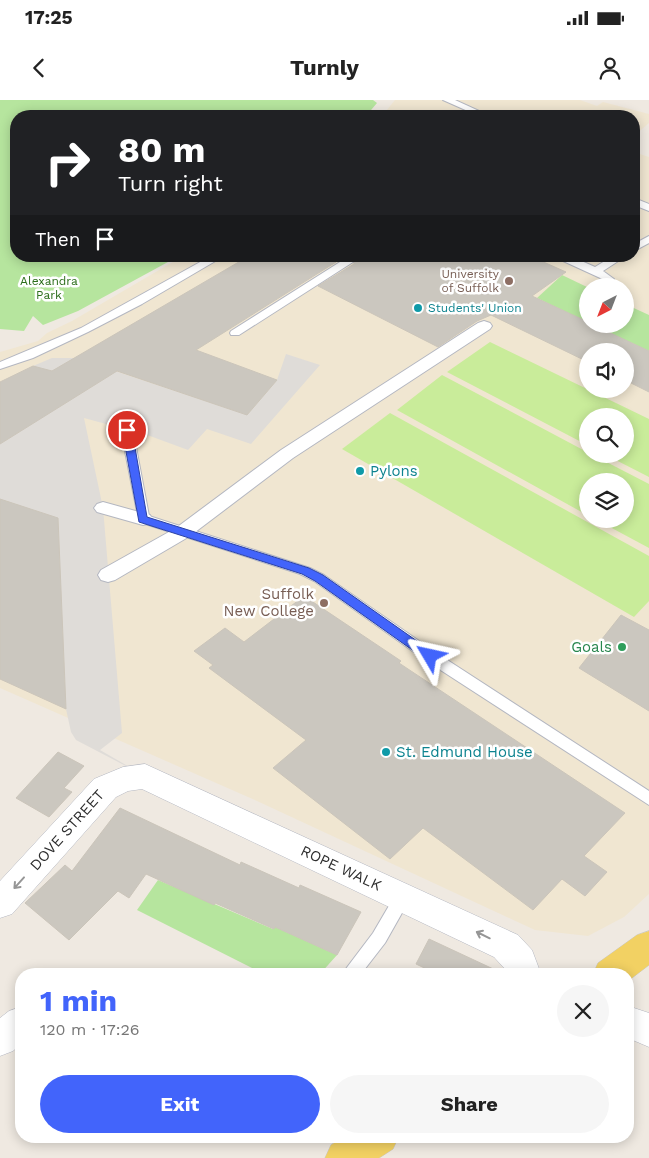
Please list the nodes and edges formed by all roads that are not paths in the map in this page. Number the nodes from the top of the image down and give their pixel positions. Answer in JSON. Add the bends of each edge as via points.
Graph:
{"nodes":[{"id":1,"x":447,"y":100,"type":"edge"},
{"id":2,"x":471,"y":110,"type":"edge"},
{"id":3,"x":208,"y":262,"type":"edge"},
{"id":4,"x":348,"y":262,"type":"edge"},
{"id":5,"x":575,"y":262,"type":"edge"},
{"id":6,"x":611,"y":262,"type":"edge"},
{"id":7,"x":596,"y":271,"type":"junction"},
{"id":8,"x":607,"y":278,"type":"edge"},
{"id":9,"x":484,"y":326,"type":"dead end"},
{"id":10,"x":235,"y":333,"type":"dead end"},
{"id":11,"x":0,"y":366,"type":"edge"},
{"id":12,"x":127,"y":430,"type":"dead end"},
{"id":13,"x":102,"y":508,"type":"dead end"},
{"id":14,"x":143,"y":519,"type":"junction"},
{"id":15,"x":183,"y":532,"type":"junction"},
{"id":16,"x":108,"y":575,"type":"dead end"},
{"id":17,"x":145,"y":776,"type":"joint"},
{"id":18,"x":649,"y":799,"type":"edge"},
{"id":19,"x":403,"y":897,"type":"junction"},
{"id":20,"x":0,"y":904,"type":"edge"},
{"id":21,"x":649,"y":946,"type":"edge"},
{"id":22,"x":355,"y":968,"type":"edge"},
{"id":23,"x":522,"y":968,"type":"edge"},
{"id":24,"x":618,"y":968,"type":"edge"},
{"id":25,"x":634,"y":1024,"type":"edge"},
{"id":26,"x":15,"y":1028,"type":"edge"},
{"id":27,"x":649,"y":1030,"type":"edge"},
{"id":28,"x":0,"y":1040,"type":"edge"},
{"id":29,"x":369,"y":1143,"type":"edge"},
{"id":30,"x":344,"y":1158,"type":"edge"}],
"edges":[{"from":1,"to":2,"type":"lane"},
{"from":3,"to":11,"type":"lane","via":[[98,324],[42,351]]},
{"from":4,"to":10,"type":"lane"},
{"from":5,"to":7,"type":"lane"},
{"from":6,"to":7,"type":"lane"},
{"from":7,"to":8,"type":"lane"},
{"from":9,"to":15,"type":"street","via":[[287,454]]},
{"from":12,"to":14,"type":"lane"},
{"from":13,"to":14,"type":"street"},
{"from":14,"to":15,"type":"lane"},
{"from":15,"to":16,"type":"street"},
{"from":15,"to":18,"type":"lane","via":[[319,578],[430,656]]},
{"from":17,"to":19,"type":"street","name":"ROPE WALK"},
{"from":17,"to":20,"type":"street","name":"DOVE STREET","one_way":true,"via":[[123,779],[105,788]]},
{"from":19,"to":22,"type":"lane","via":[[379,938]]},
{"from":23,"to":19,"type":"street","name":"ROPE WALK","one_way":true,"via":[[506,946]]},
{"from":21,"to":24,"type":"main road"},
{"from":25,"to":27,"type":"street"},
{"from":26,"to":28,"type":"street"},
{"from":29,"to":30,"type":"main road"}]}
